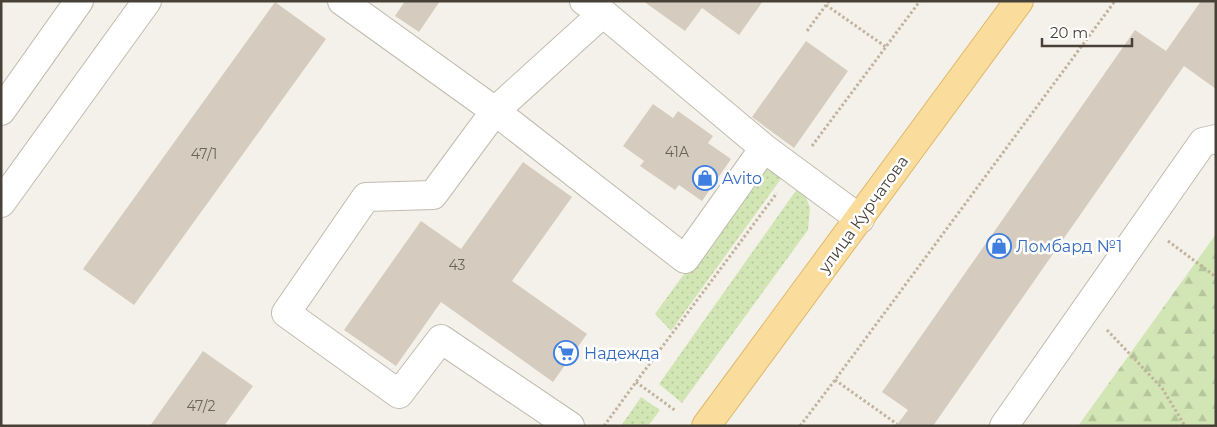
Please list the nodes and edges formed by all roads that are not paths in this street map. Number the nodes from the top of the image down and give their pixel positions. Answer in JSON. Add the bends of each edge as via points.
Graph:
{"nodes":[{"id":1,"x":79,"y":1,"type":"edge"},
{"id":2,"x":147,"y":1,"type":"edge"},
{"id":3,"x":342,"y":1,"type":"edge"},
{"id":4,"x":1019,"y":1,"type":"edge"},
{"id":5,"x":593,"y":7,"type":"edge"},
{"id":6,"x":1,"y":111,"type":"edge"},
{"id":7,"x":496,"y":111,"type":"junction"},
{"id":8,"x":1216,"y":139,"type":"edge"},
{"id":9,"x":764,"y":148,"type":"junction"},
{"id":10,"x":1,"y":203,"type":"edge"},
{"id":11,"x":860,"y":219,"type":"junction"},
{"id":12,"x":570,"y":426,"type":"edge"},
{"id":13,"x":706,"y":426,"type":"edge"},
{"id":14,"x":1004,"y":426,"type":"edge"}],
"edges":[{"from":1,"to":6,"type":"lane"},
{"from":2,"to":10,"type":"lane"},
{"from":3,"to":7,"type":"lane"},
{"from":4,"to":11,"type":"main road","name":"улица Курчатова"},
{"from":5,"to":7,"type":"lane"},
{"from":5,"to":9,"type":"lane"},
{"from":7,"to":9,"type":"lane","via":[[685,259]]},
{"from":7,"to":12,"type":"lane","via":[[433,195],[366,197],[286,313],[399,394],[441,339]]},
{"from":8,"to":14,"type":"lane","via":[[1203,142]]},
{"from":9,"to":11,"type":"lane"},
{"from":11,"to":13,"type":"main road","name":"улица Курчатова"}]}
